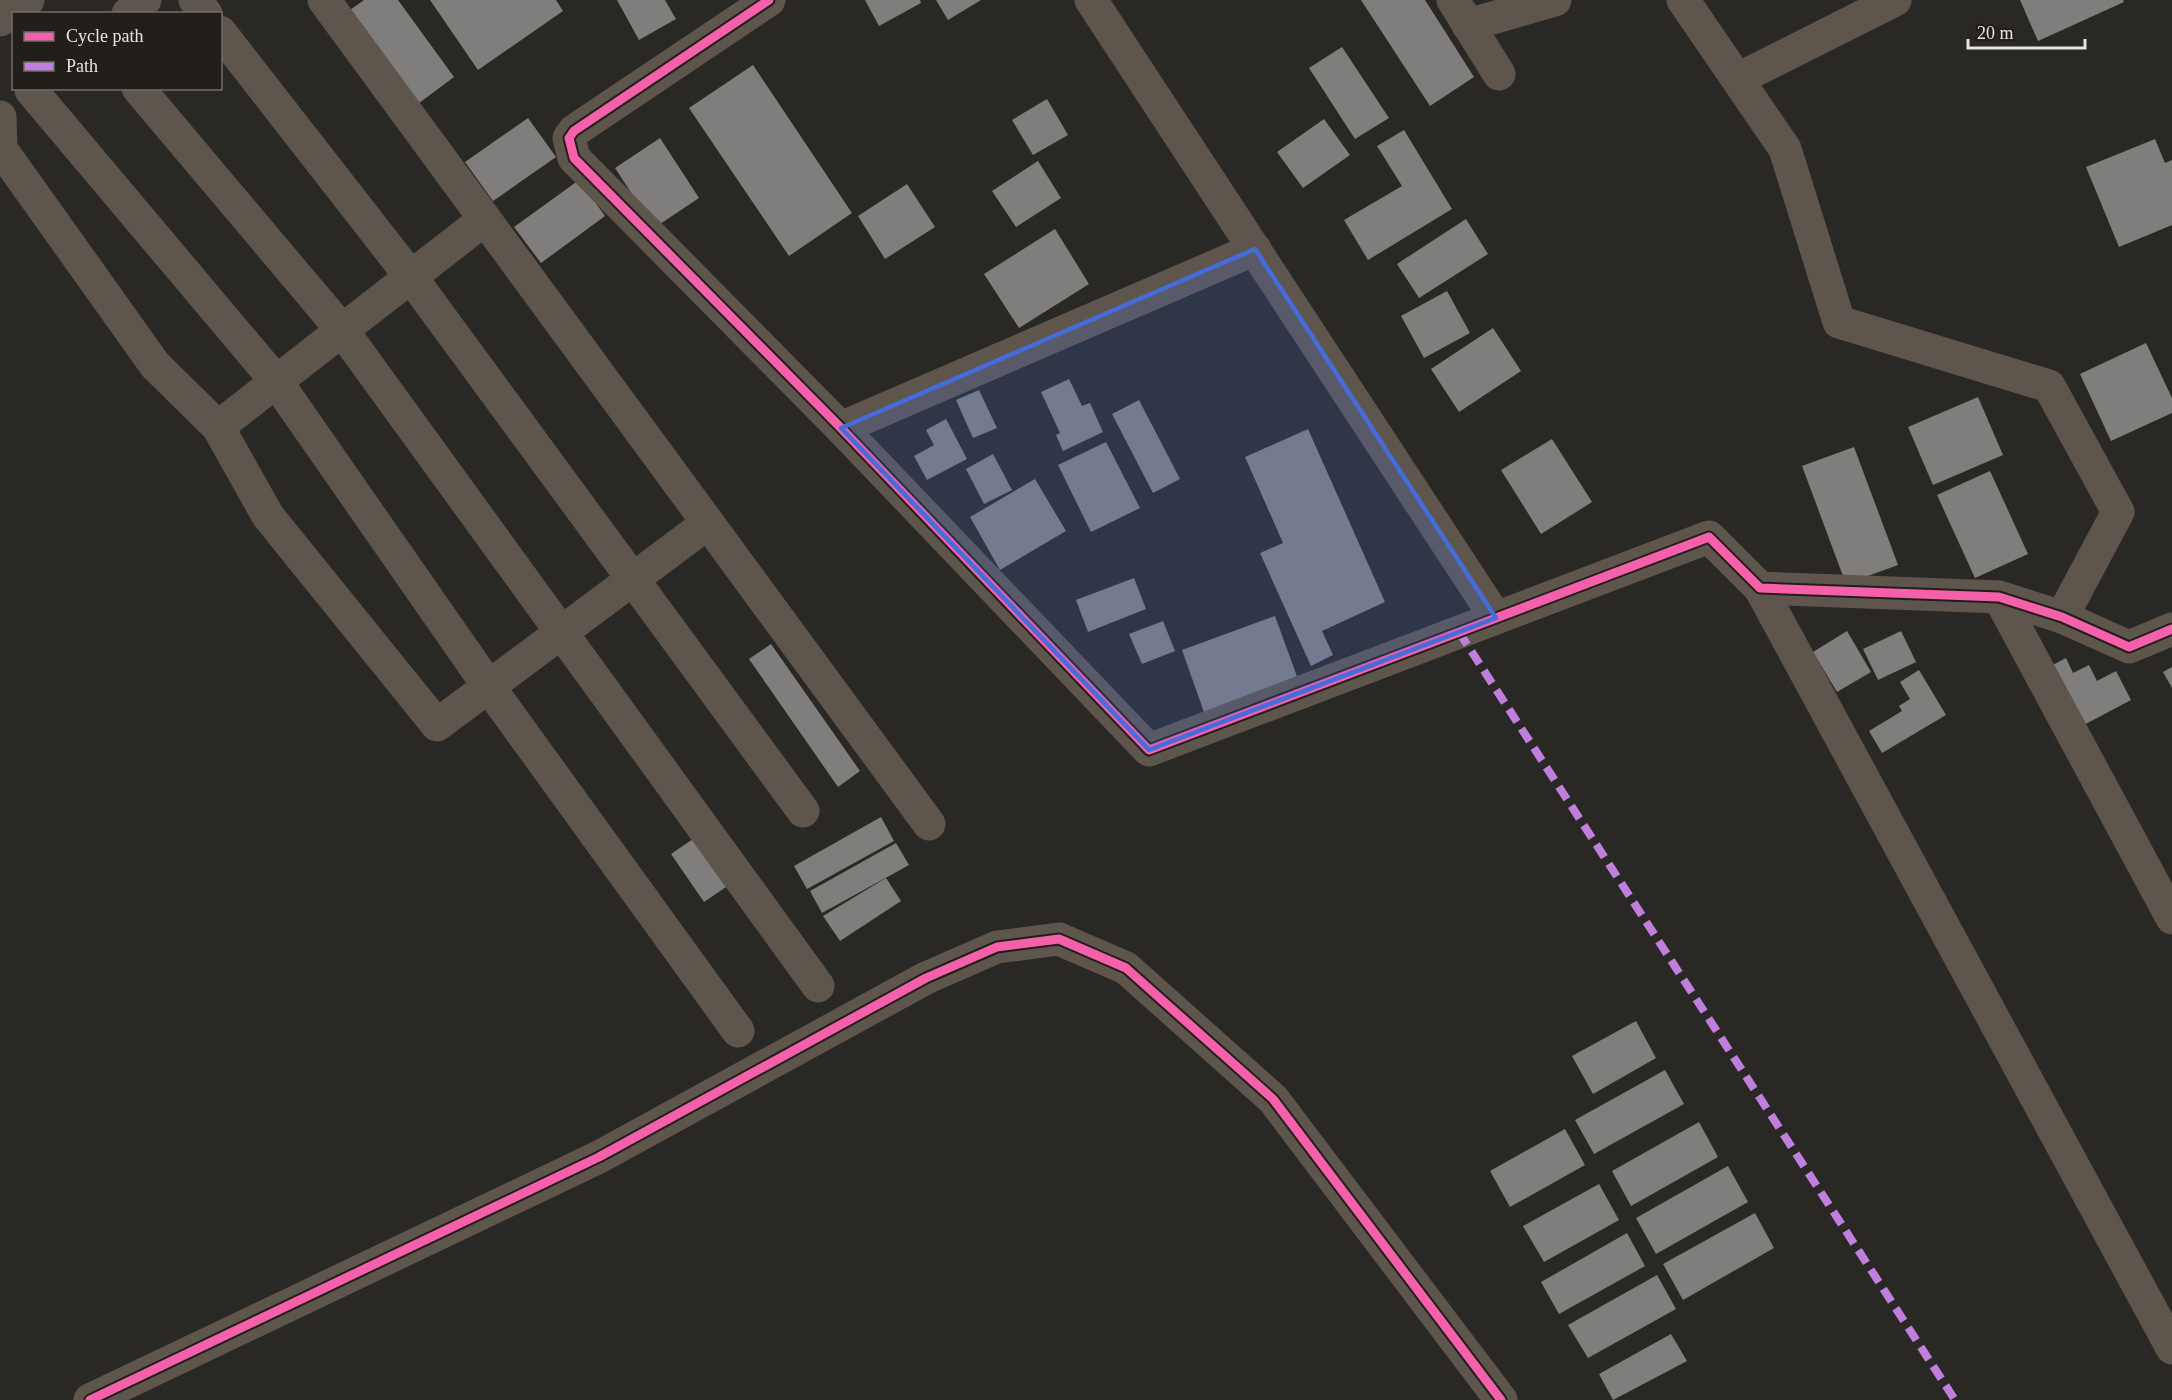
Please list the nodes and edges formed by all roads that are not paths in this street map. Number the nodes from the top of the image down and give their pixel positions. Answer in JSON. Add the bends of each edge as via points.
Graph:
{"nodes":[{"id":1,"x":28,"y":0,"type":"edge"},
{"id":2,"x":145,"y":0,"type":"edge"},
{"id":3,"x":195,"y":0,"type":"edge"},
{"id":4,"x":324,"y":0,"type":"edge"},
{"id":5,"x":769,"y":0,"type":"edge"},
{"id":6,"x":1091,"y":0,"type":"edge"},
{"id":7,"x":1554,"y":0,"type":"edge"},
{"id":8,"x":1683,"y":0,"type":"edge"},
{"id":9,"x":1895,"y":0,"type":"edge"},
{"id":10,"x":130,"y":12,"type":"edge"},
{"id":11,"x":204,"y":12,"type":"edge"},
{"id":12,"x":1460,"y":13,"type":"edge"},
{"id":13,"x":0,"y":20,"type":"edge"},
{"id":14,"x":222,"y":35,"type":"edge"},
{"id":15,"x":1499,"y":74,"type":"dead end"},
{"id":16,"x":1738,"y":79,"type":"junction"},
{"id":17,"x":31,"y":90,"type":"edge"},
{"id":18,"x":33,"y":90,"type":"edge"},
{"id":19,"x":140,"y":90,"type":"edge"},
{"id":20,"x":0,"y":116,"type":"edge"},
{"id":21,"x":485,"y":219,"type":"junction"},
{"id":22,"x":1255,"y":249,"type":"junction"},
{"id":23,"x":411,"y":277,"type":"junction"},
{"id":24,"x":342,"y":330,"type":"junction"},
{"id":25,"x":276,"y":381,"type":"junction"},
{"id":26,"x":218,"y":426,"type":"junction"},
{"id":27,"x":841,"y":428,"type":"junction"},
{"id":28,"x":708,"y":523,"type":"junction"},
{"id":29,"x":633,"y":579,"type":"junction"},
{"id":30,"x":1760,"y":588,"type":"junction"},
{"id":31,"x":1999,"y":597,"type":"junction"},
{"id":32,"x":2062,"y":617,"type":"junction"},
{"id":33,"x":1496,"y":618,"type":"junction"},
{"id":34,"x":2172,"y":628,"type":"edge"},
{"id":35,"x":563,"y":631,"type":"junction"},
{"id":36,"x":489,"y":687,"type":"junction"},
{"id":37,"x":803,"y":811,"type":"dead end"},
{"id":38,"x":929,"y":824,"type":"dead end"},
{"id":39,"x":2172,"y":918,"type":"edge"},
{"id":40,"x":818,"y":986,"type":"dead end"},
{"id":41,"x":738,"y":1031,"type":"dead end"},
{"id":42,"x":2172,"y":1348,"type":"edge"},
{"id":43,"x":90,"y":1400,"type":"edge"},
{"id":44,"x":1502,"y":1400,"type":"edge"}],
"edges":[{"from":1,"to":13,"type":"street"},
{"from":2,"to":10,"type":"street"},
{"from":3,"to":11,"type":"street"},
{"from":4,"to":21,"type":"street"},
{"from":5,"to":27,"type":"street","via":[[574,131],[569,146],[574,158]]},
{"from":6,"to":22,"type":"street"},
{"from":7,"to":12,"type":"street"},
{"from":8,"to":16,"type":"street"},
{"from":9,"to":16,"type":"street"},
{"from":12,"to":15,"type":"street"},
{"from":14,"to":23,"type":"street"},
{"from":16,"to":32,"type":"street","via":[[1785,149],[1839,322],[2049,386],[2118,512]]},
{"from":17,"to":20,"type":"street"},
{"from":18,"to":25,"type":"street"},
{"from":19,"to":24,"type":"street"},
{"from":20,"to":26,"type":"street","via":[[2,150],[155,365]]},
{"from":21,"to":23,"type":"street"},
{"from":21,"to":28,"type":"street"},
{"from":22,"to":27,"type":"street"},
{"from":22,"to":33,"type":"street"},
{"from":23,"to":24,"type":"street"},
{"from":23,"to":29,"type":"street"},
{"from":24,"to":25,"type":"street"},
{"from":24,"to":35,"type":"street"},
{"from":25,"to":26,"type":"street"},
{"from":25,"to":36,"type":"street"},
{"from":26,"to":36,"type":"street","via":[[268,516],[438,725]]},
{"from":27,"to":33,"type":"street","via":[[1149,750]]},
{"from":28,"to":29,"type":"street"},
{"from":28,"to":38,"type":"street"},
{"from":29,"to":35,"type":"street"},
{"from":29,"to":37,"type":"street"},
{"from":30,"to":31,"type":"street"},
{"from":30,"to":33,"type":"street","via":[[1709,537]]},
{"from":30,"to":42,"type":"street"},
{"from":31,"to":32,"type":"street"},
{"from":31,"to":39,"type":"street"},
{"from":32,"to":34,"type":"street","via":[[2129,647]]},
{"from":35,"to":36,"type":"street"},
{"from":35,"to":40,"type":"street"},
{"from":36,"to":41,"type":"street"},
{"from":43,"to":44,"type":"street","via":[[599,1157],[926,978],[997,947],[1059,939],[1126,968],[1273,1099]]}]}
